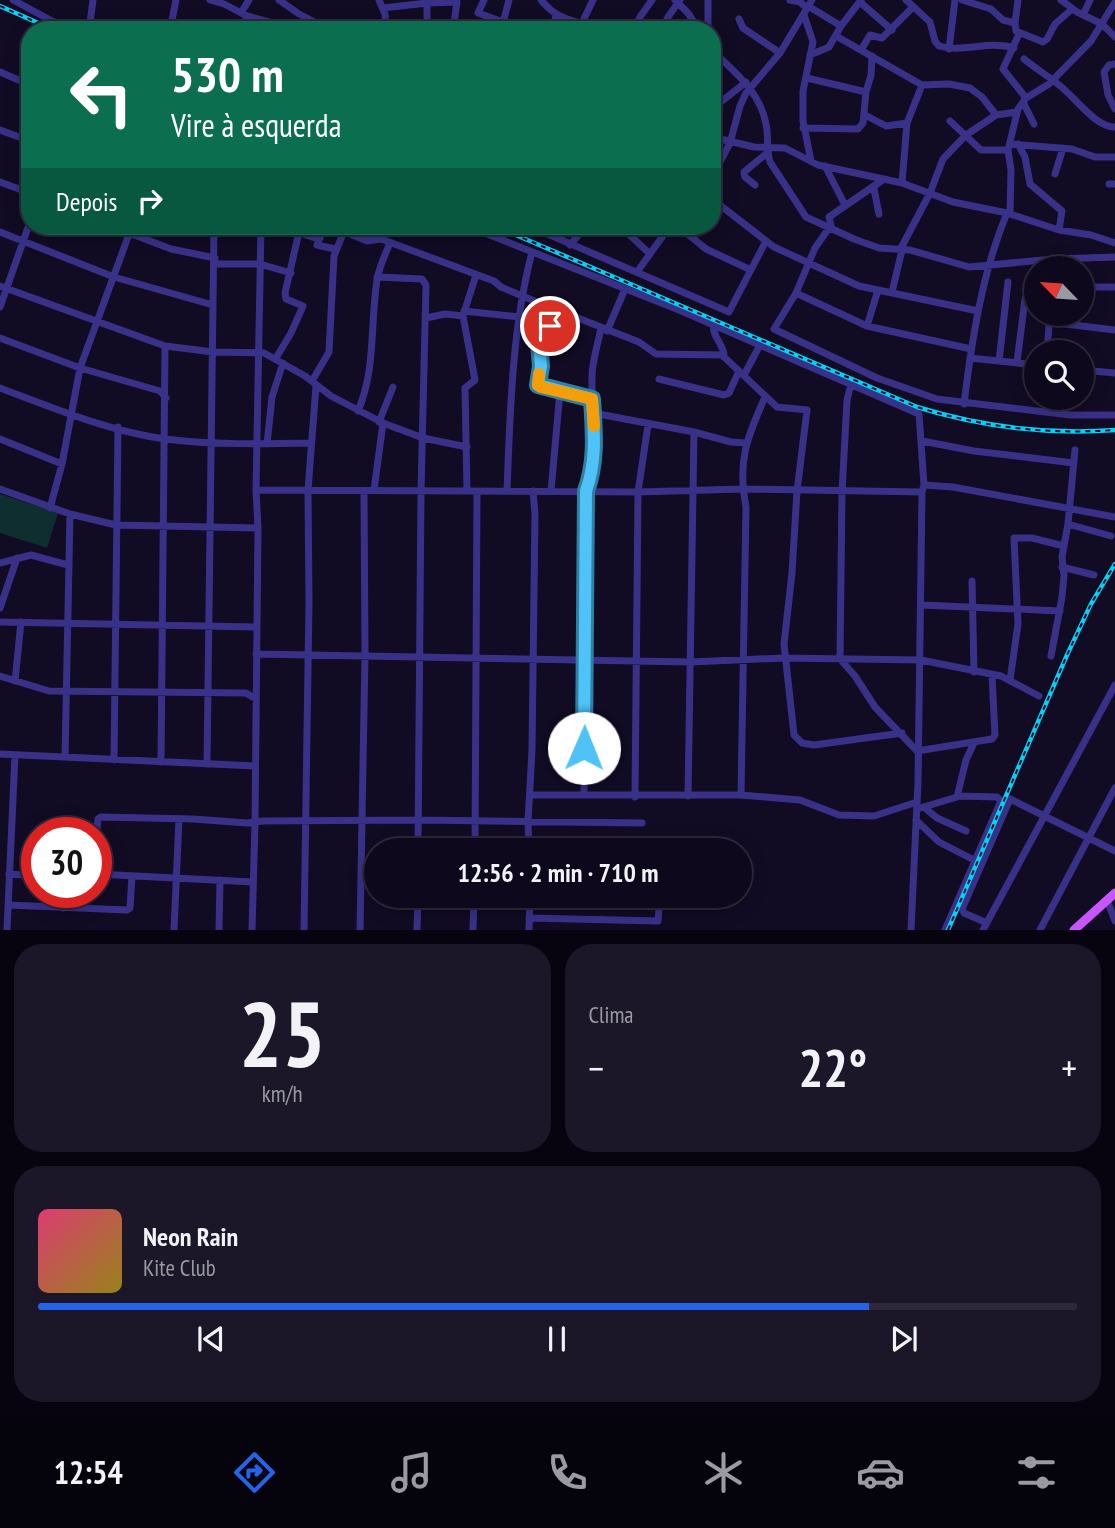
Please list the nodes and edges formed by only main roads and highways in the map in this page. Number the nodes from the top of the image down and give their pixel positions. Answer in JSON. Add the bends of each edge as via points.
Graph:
{"nodes":[{"id":1,"x":1115,"y":893,"type":"edge"},
{"id":2,"x":1074,"y":929,"type":"edge"}],
"edges":[{"from":1,"to":2,"type":"main road"}]}
